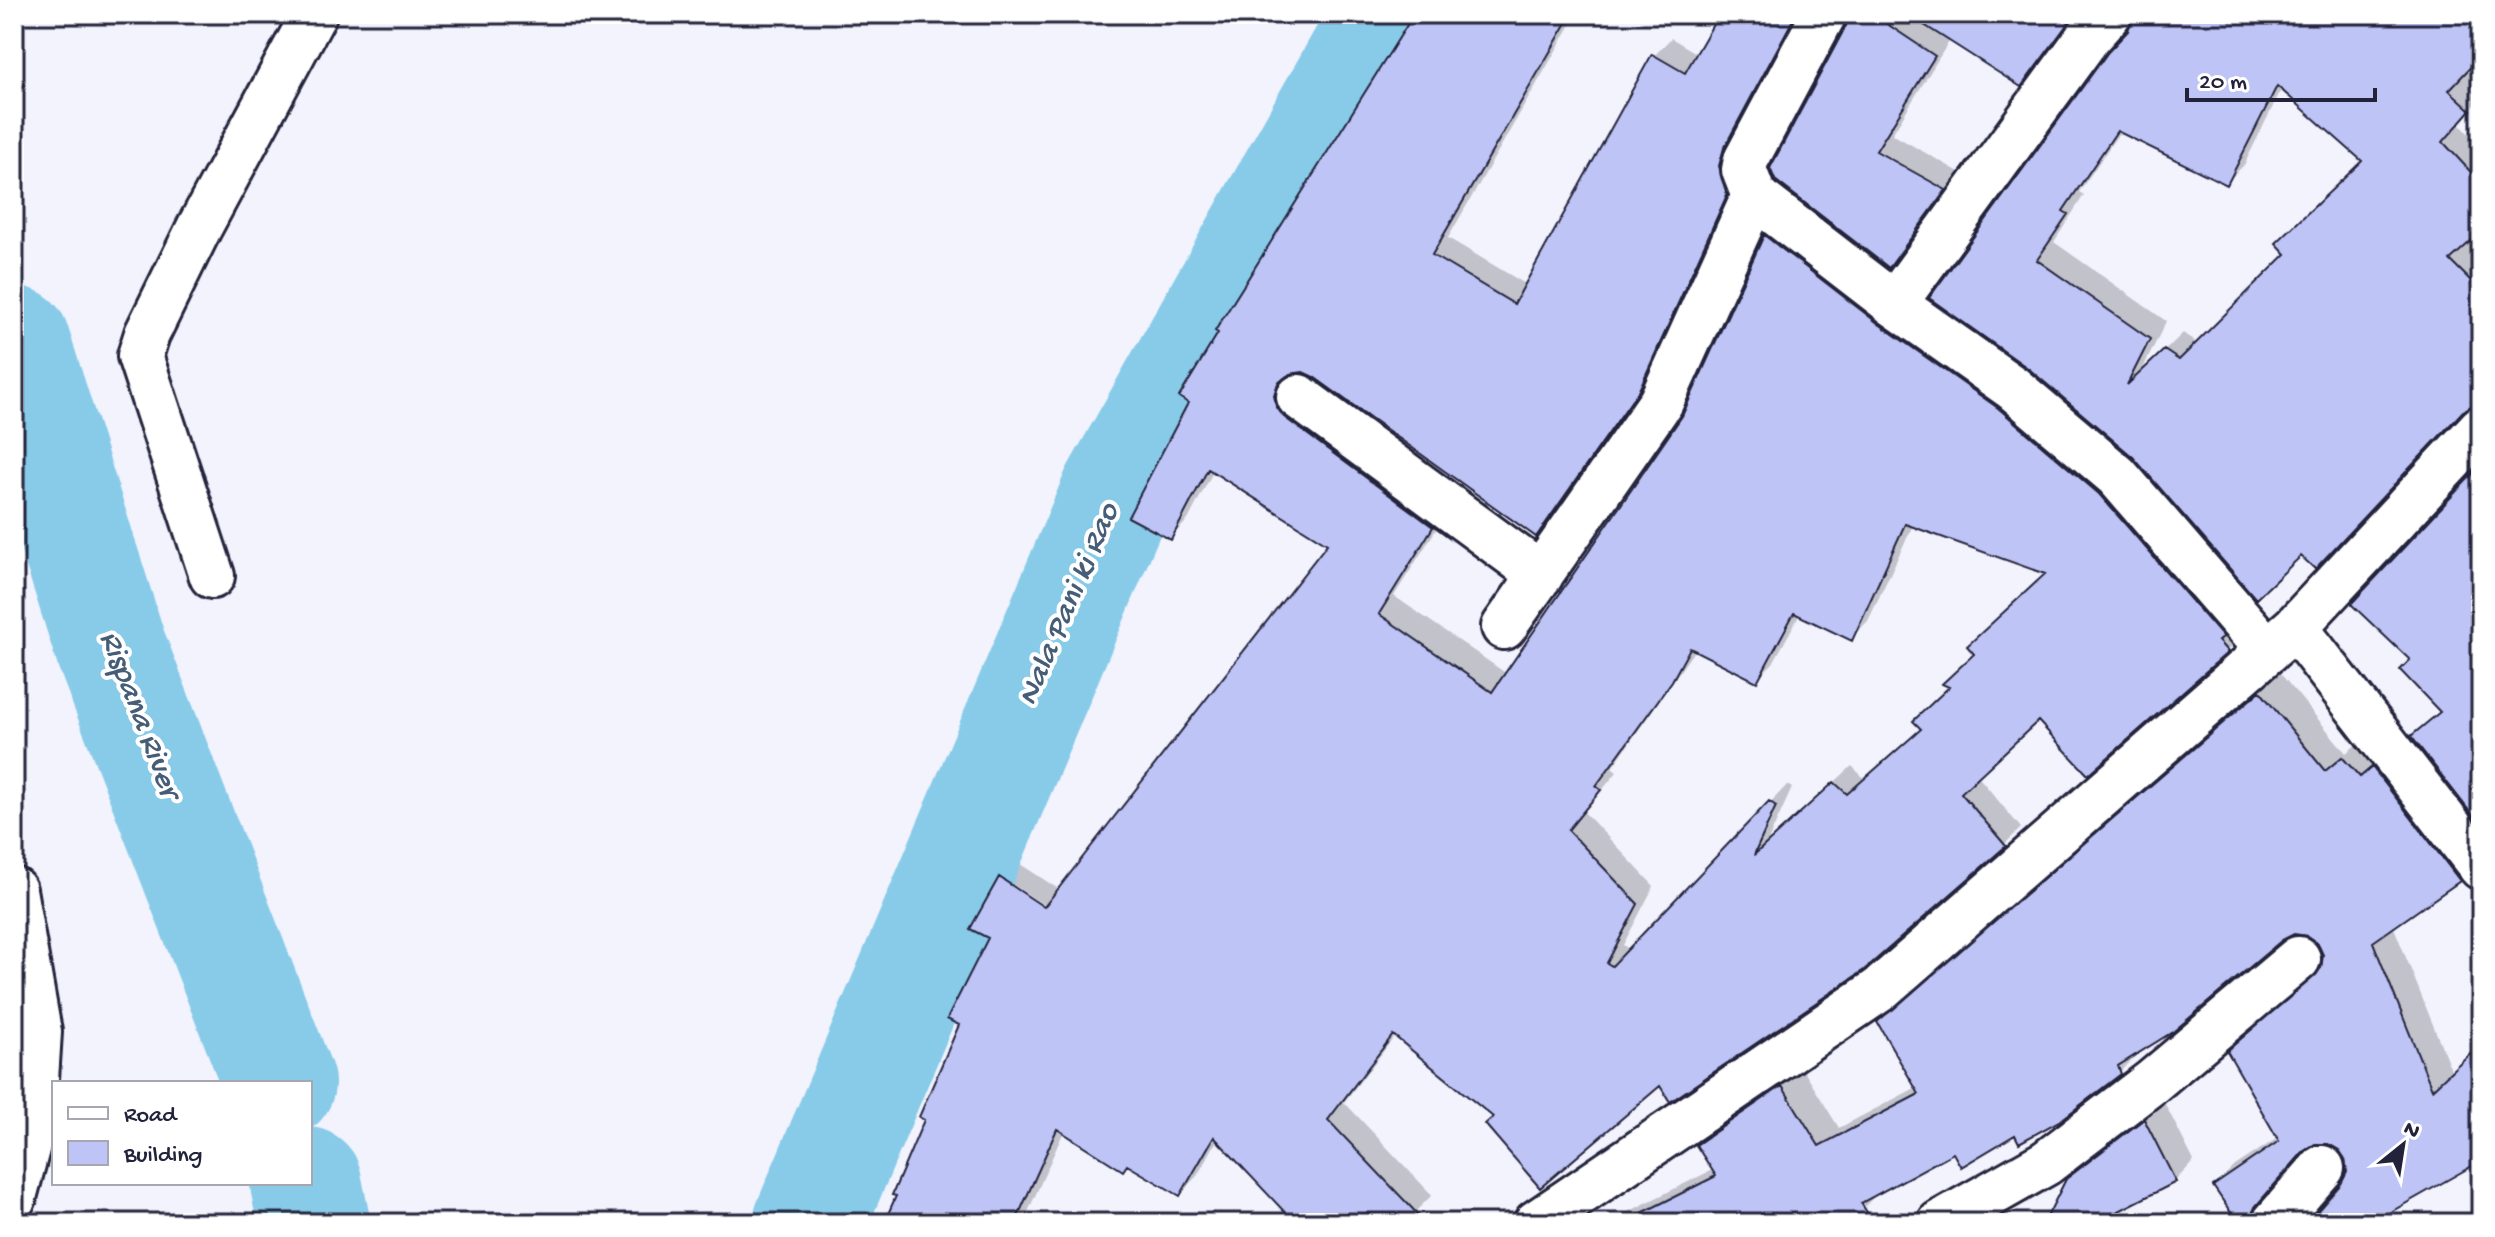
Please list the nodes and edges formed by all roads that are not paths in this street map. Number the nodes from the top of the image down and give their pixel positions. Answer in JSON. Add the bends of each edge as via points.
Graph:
{"nodes":[{"id":1,"x":314,"y":14,"type":"edge"},
{"id":2,"x":1824,"y":14,"type":"edge"},
{"id":3,"x":2109,"y":14,"type":"edge"},
{"id":4,"x":1754,"y":196,"type":"junction"},
{"id":5,"x":1894,"y":304,"type":"junction"},
{"id":6,"x":1299,"y":397,"type":"dead end"},
{"id":7,"x":2481,"y":428,"type":"edge"},
{"id":8,"x":1541,"y":575,"type":"junction"},
{"id":9,"x":212,"y":576,"type":"dead end"},
{"id":10,"x":1504,"y":627,"type":"dead end"},
{"id":11,"x":2281,"y":639,"type":"junction"},
{"id":12,"x":2481,"y":867,"type":"edge"},
{"id":13,"x":14,"y":890,"type":"edge"},
{"id":14,"x":2298,"y":959,"type":"dead end"},
{"id":15,"x":2322,"y":1168,"type":"dead end"},
{"id":16,"x":14,"y":1197,"type":"edge"},
{"id":17,"x":1536,"y":1223,"type":"edge"},
{"id":18,"x":1940,"y":1223,"type":"edge"},
{"id":19,"x":2274,"y":1223,"type":"edge"}],
"edges":[{"from":1,"to":9,"type":"street","via":[[199,228],[140,356]]},
{"from":2,"to":4,"type":"street","via":[[1746,160],[1744,170]]},
{"from":3,"to":5,"type":"street"},
{"from":4,"to":5,"type":"street"},
{"from":4,"to":8,"type":"street","via":[[1661,402]]},
{"from":5,"to":11,"type":"street","via":[[2013,388],[2117,476]]},
{"from":6,"to":8,"type":"street"},
{"from":7,"to":11,"type":"street"},
{"from":8,"to":10,"type":"street"},
{"from":11,"to":12,"type":"street"},
{"from":11,"to":17,"type":"street","via":[[1879,990]]},
{"from":13,"to":16,"type":"street","via":[[39,1032],[33,1126]]},
{"from":14,"to":18,"type":"street","via":[[2058,1154]]},
{"from":15,"to":19,"type":"street"}]}
